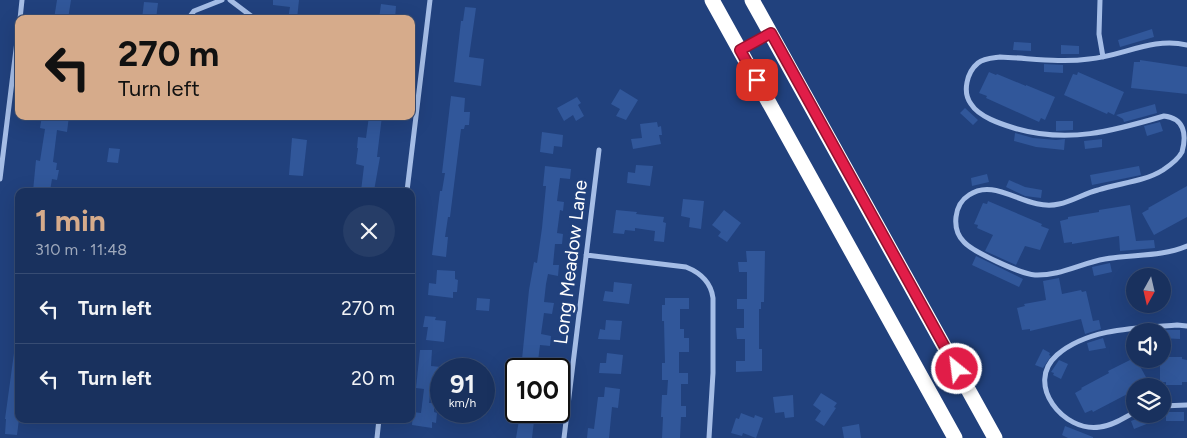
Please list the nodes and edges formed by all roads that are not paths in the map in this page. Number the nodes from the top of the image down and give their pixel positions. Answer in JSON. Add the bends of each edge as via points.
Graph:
{"nodes":[{"id":1,"x":22,"y":0,"type":"edge"},
{"id":2,"x":222,"y":0,"type":"edge"},
{"id":3,"x":230,"y":0,"type":"edge"},
{"id":4,"x":430,"y":0,"type":"edge"},
{"id":5,"x":712,"y":0,"type":"edge"},
{"id":6,"x":752,"y":0,"type":"edge"},
{"id":7,"x":1100,"y":0,"type":"edge"},
{"id":8,"x":20,"y":15,"type":"edge"},
{"id":9,"x":191,"y":15,"type":"edge"},
{"id":10,"x":250,"y":15,"type":"edge"},
{"id":11,"x":771,"y":33,"type":"junction"},
{"id":12,"x":1187,"y":44,"type":"edge"},
{"id":13,"x":740,"y":50,"type":"junction"},
{"id":14,"x":15,"y":57,"type":"edge"},
{"id":15,"x":1103,"y":57,"type":"junction"},
{"id":16,"x":599,"y":150,"type":"dead end"},
{"id":17,"x":1184,"y":154,"type":"edge"},
{"id":18,"x":0,"y":179,"type":"edge"},
{"id":19,"x":407,"y":188,"type":"edge"},
{"id":20,"x":1187,"y":246,"type":"edge"},
{"id":21,"x":586,"y":256,"type":"junction"},
{"id":22,"x":1187,"y":326,"type":"edge"},
{"id":23,"x":1187,"y":405,"type":"edge"},
{"id":24,"x":1171,"y":406,"type":"edge"},
{"id":25,"x":1126,"y":416,"type":"edge"},
{"id":26,"x":379,"y":423,"type":"edge"},
{"id":27,"x":377,"y":438,"type":"edge"},
{"id":28,"x":564,"y":438,"type":"edge"},
{"id":29,"x":709,"y":438,"type":"edge"},
{"id":30,"x":955,"y":438,"type":"edge"},
{"id":31,"x":995,"y":438,"type":"edge"}],
"edges":[{"from":1,"to":8,"type":"street"},
{"from":2,"to":9,"type":"street","via":[[194,10]]},
{"from":3,"to":10,"type":"street"},
{"from":4,"to":19,"type":"street"},
{"from":5,"to":13,"type":"highway"},
{"from":6,"to":11,"type":"highway"},
{"from":7,"to":15,"type":"street","via":[[1099,34]]},
{"from":11,"to":13,"type":"lane"},
{"from":11,"to":31,"type":"highway"},
{"from":12,"to":15,"type":"street","via":[[1152,43]]},
{"from":13,"to":30,"type":"highway"},
{"from":14,"to":18,"type":"street"},
{"from":15,"to":17,"type":"street","via":[[1068,60],[989,58],[979,62],[967,80],[970,104],[1000,122],[1027,131],[1060,136],[1099,133],[1171,117],[1180,121],[1185,130]]},
{"from":16,"to":21,"type":"street","name":"Long Meadow Lane"},
{"from":17,"to":20,"type":"street","via":[[1150,177],[1100,189],[1058,204],[1030,203],[998,190],[982,189],[973,192],[960,204],[956,227],[968,246],[1030,274],[1053,273],[1103,259],[1165,253]]},
{"from":21,"to":28,"type":"street","name":"Long Meadow Lane"},
{"from":21,"to":29,"type":"street","via":[[686,268],[707,280],[713,298]]},
{"from":22,"to":25,"type":"street","via":[[1110,332],[1069,347],[1049,364],[1044,379],[1047,393],[1056,409],[1072,423],[1100,428]]},
{"from":23,"to":24,"type":"street"},
{"from":26,"to":27,"type":"street"}]}
